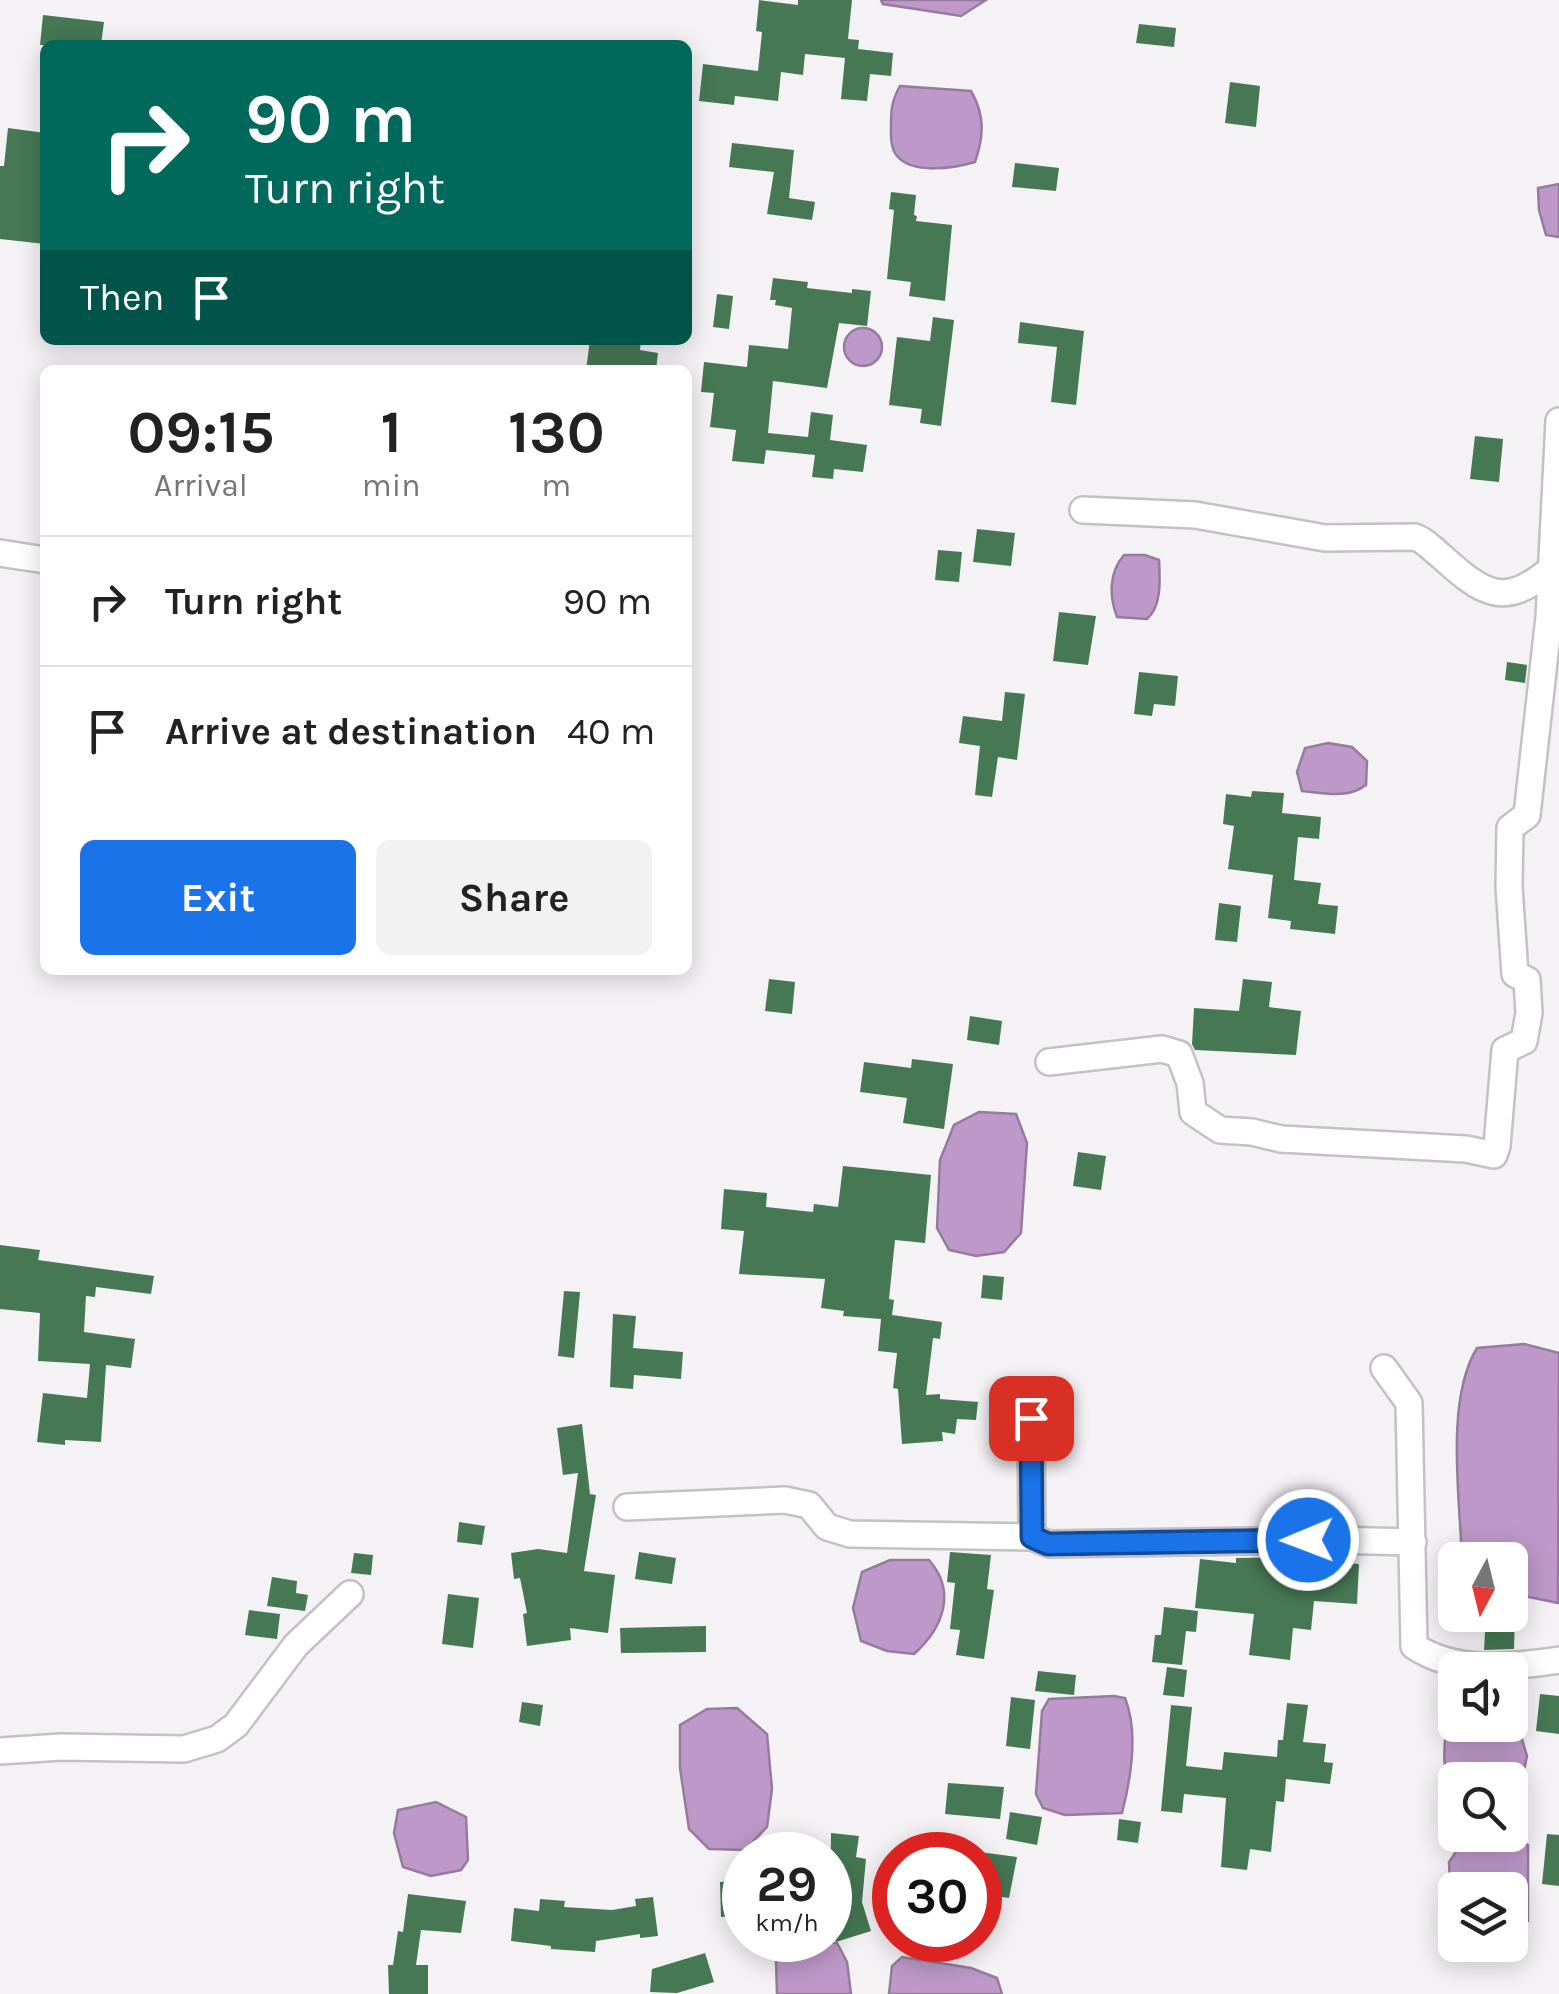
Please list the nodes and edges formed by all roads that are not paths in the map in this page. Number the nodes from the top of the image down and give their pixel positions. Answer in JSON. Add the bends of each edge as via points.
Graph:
{"nodes":[{"id":1,"x":1559,"y":422,"type":"edge"},
{"id":2,"x":1083,"y":510,"type":"dead end"},
{"id":3,"x":0,"y":554,"type":"edge"},
{"id":4,"x":40,"y":559,"type":"edge"},
{"id":5,"x":1551,"y":569,"type":"junction"},
{"id":6,"x":1048,"y":1062,"type":"dead end"},
{"id":7,"x":1384,"y":1368,"type":"dead end"},
{"id":8,"x":1031,"y":1418,"type":"dead end"},
{"id":9,"x":626,"y":1506,"type":"dead end"},
{"id":10,"x":1032,"y":1537,"type":"junction"},
{"id":11,"x":1413,"y":1542,"type":"junction"},
{"id":12,"x":350,"y":1594,"type":"dead end"},
{"id":13,"x":1559,"y":1660,"type":"edge"},
{"id":14,"x":0,"y":1751,"type":"edge"}],
"edges":[{"from":1,"to":5,"type":"street"},
{"from":2,"to":5,"type":"street","via":[[1195,515],[1325,538],[1415,537],[1488,590],[1516,593]]},
{"from":3,"to":4,"type":"street"},
{"from":5,"to":6,"type":"street","via":[[1527,815],[1510,828],[1515,974],[1527,980],[1529,1013],[1524,1041],[1504,1050],[1494,1155],[1220,1130],[1193,1112],[1179,1054],[1162,1050]]},
{"from":7,"to":11,"type":"street","via":[[1410,1404]]},
{"from":8,"to":10,"type":"street"},
{"from":9,"to":10,"type":"street","via":[[784,1500],[810,1505],[826,1527],[850,1534]]},
{"from":10,"to":11,"type":"street","via":[[1048,1544]]},
{"from":11,"to":13,"type":"street","via":[[1414,1646],[1428,1656],[1501,1668]]},
{"from":12,"to":14,"type":"street","via":[[296,1644],[236,1725],[217,1739],[184,1750]]}]}
